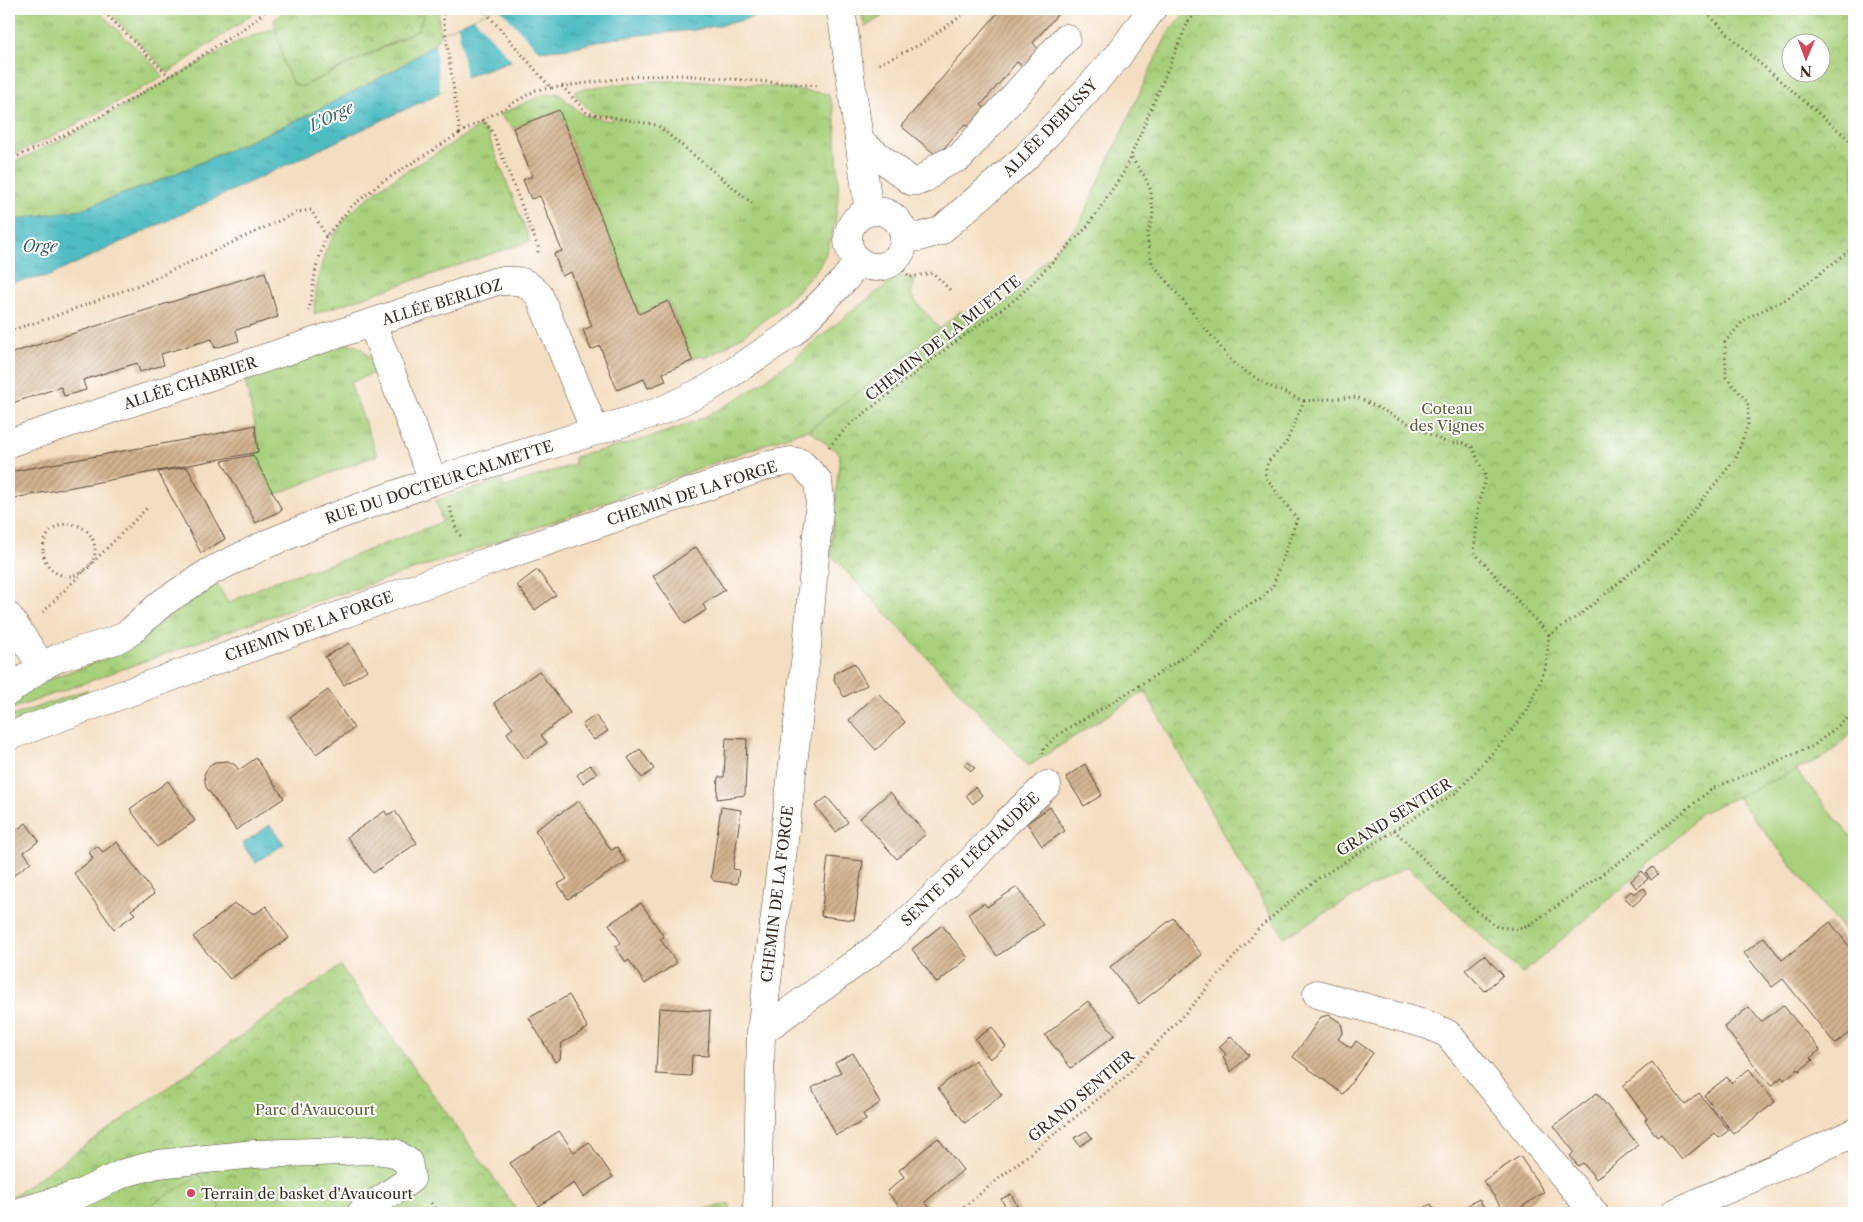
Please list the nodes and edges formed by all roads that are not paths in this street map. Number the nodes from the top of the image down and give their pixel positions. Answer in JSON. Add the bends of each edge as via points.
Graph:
{"nodes":[{"id":1,"x":1152,"y":9,"type":"edge"},
{"id":2,"x":842,"y":15,"type":"edge"},
{"id":3,"x":1066,"y":38,"type":"dead end"},
{"id":4,"x":859,"y":141,"type":"junction"},
{"id":5,"x":869,"y":212,"type":"junction"},
{"id":6,"x":904,"y":235,"type":"junction"},
{"id":7,"x":858,"y":262,"type":"junction"},
{"id":8,"x":372,"y":323,"type":"junction"},
{"id":9,"x":595,"y":431,"type":"junction"},
{"id":10,"x":9,"y":443,"type":"edge"},
{"id":11,"x":433,"y":481,"type":"junction"},
{"id":12,"x":14,"y":624,"type":"edge"},
{"id":13,"x":42,"y":666,"type":"junction"},
{"id":14,"x":9,"y":691,"type":"edge"},
{"id":15,"x":9,"y":736,"type":"edge"},
{"id":16,"x":1047,"y":785,"type":"road end"},
{"id":17,"x":1317,"y":994,"type":"dead end"},
{"id":18,"x":761,"y":1032,"type":"junction"},
{"id":19,"x":1854,"y":1133,"type":"edge"},
{"id":20,"x":16,"y":1213,"type":"edge"},
{"id":21,"x":362,"y":1213,"type":"edge"},
{"id":22,"x":757,"y":1213,"type":"edge"},
{"id":23,"x":1594,"y":1213,"type":"edge"},
{"id":24,"x":1674,"y":1213,"type":"edge"}],
"edges":[{"from":1,"to":6,"type":"street","name":"ALLÉE DEBUSSY","via":[[1118,56],[1026,157],[940,232],[919,237]]},
{"from":2,"to":4,"type":"street"},
{"from":3,"to":4,"type":"street","via":[[960,157],[938,167],[926,179],[911,181]]},
{"from":4,"to":5,"type":"street"},
{"from":5,"to":6,"type":"street","via":[[888,213],[896,218]]},
{"from":5,"to":7,"type":"street","via":[[854,221],[848,238],[852,255]]},
{"from":6,"to":7,"type":"street","via":[[901,254],[886,266],[877,268]]},
{"from":7,"to":9,"type":"street","name":"RUE DU DOCTEUR CALMETTE","via":[[792,333],[733,374],[661,410]]},
{"from":8,"to":9,"type":"street","name":"ALLÉE BERLIOZ","via":[[497,281],[526,283],[539,295]]},
{"from":8,"to":10,"type":"street","name":"ALLÉE CHABRIER"},
{"from":8,"to":11,"type":"street"},
{"from":9,"to":11,"type":"street","name":"RUE DU DOCTEUR CALMETTE"},
{"from":11,"to":13,"type":"street","name":"RUE DU DOCTEUR CALMETTE","via":[[328,519],[250,552],[211,571],[170,597],[116,640],[60,657]]},
{"from":12,"to":13,"type":"street"},
{"from":13,"to":14,"type":"street","name":"RUE DU DOCTEUR CALMETTE"},
{"from":15,"to":18,"type":"street","name":"CHEMIN DE LA FORGE","via":[[469,569],[769,466],[792,461],[801,463],[818,481],[820,500],[807,647]]},
{"from":16,"to":18,"type":"street","name":"SENTE DE L'ÉCHAUDÉE","via":[[890,938]]},
{"from":17,"to":23,"type":"street","via":[[1428,1025],[1448,1034]]},
{"from":18,"to":22,"type":"street","name":"CHEMIN DE LA FORGE"},
{"from":19,"to":24,"type":"street"},
{"from":20,"to":21,"type":"street","via":[[80,1194],[124,1173],[158,1164],[255,1154],[374,1150],[395,1153],[408,1162],[411,1179]]}]}
